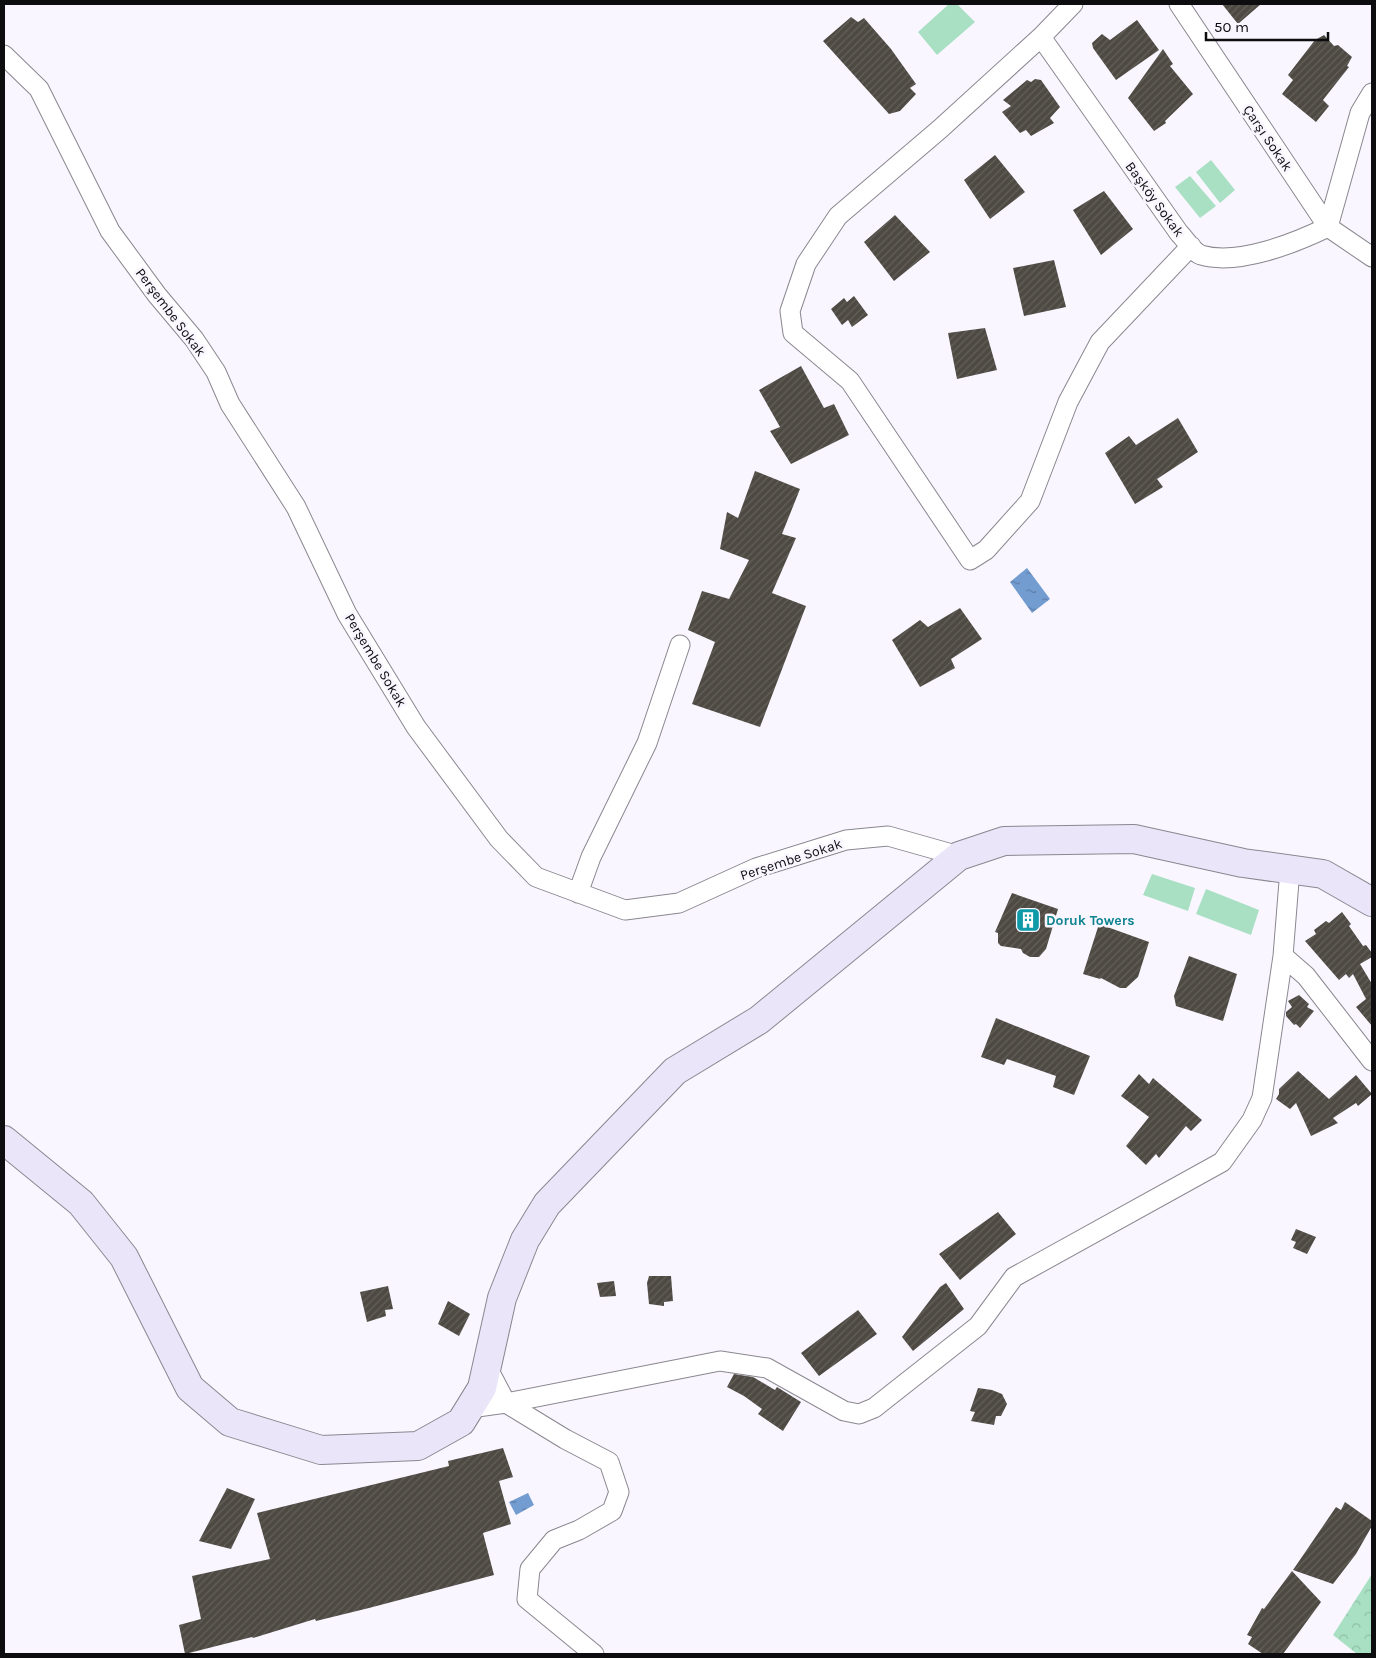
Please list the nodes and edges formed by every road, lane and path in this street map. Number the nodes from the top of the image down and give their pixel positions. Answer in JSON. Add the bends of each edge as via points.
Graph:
{"nodes":[{"id":1,"x":1073,"y":4,"type":"edge"},
{"id":2,"x":1179,"y":4,"type":"edge"},
{"id":3,"x":1041,"y":37,"type":"junction"},
{"id":4,"x":4,"y":55,"type":"edge"},
{"id":5,"x":1372,"y":93,"type":"edge"},
{"id":6,"x":1328,"y":228,"type":"junction"},
{"id":7,"x":1191,"y":246,"type":"junction"},
{"id":8,"x":1372,"y":257,"type":"edge"},
{"id":9,"x":680,"y":645,"type":"dead end"},
{"id":10,"x":959,"y":856,"type":"junction"},
{"id":11,"x":1290,"y":869,"type":"junction"},
{"id":12,"x":578,"y":893,"type":"junction"},
{"id":13,"x":1372,"y":902,"type":"edge"},
{"id":14,"x":1283,"y":956,"type":"junction"},
{"id":15,"x":1372,"y":1061,"type":"edge"},
{"id":16,"x":4,"y":1140,"type":"edge"},
{"id":17,"x":487,"y":1367,"type":"junction"},
{"id":18,"x":506,"y":1403,"type":"junction"},
{"id":19,"x":470,"y":1408,"type":"junction"},
{"id":20,"x":594,"y":1654,"type":"edge"}],
"edges":[{"from":1,"to":3,"type":"street"},
{"from":2,"to":6,"type":"street","name":"Çarşı Sokak"},
{"from":3,"to":7,"type":"street","name":"Başköy Sokak"},
{"from":3,"to":7,"type":"street","via":[[838,216],[806,264],[790,311],[793,333],[850,381],[970,560],[986,550],[1030,501],[1068,402],[1100,342]]},
{"from":4,"to":12,"type":"street","name":"Perşembe Sokak","via":[[40,89],[110,231],[216,372],[230,404],[296,507],[347,614],[416,727],[499,840],[536,876]]},
{"from":5,"to":6,"type":"street","via":[[1360,113]]},
{"from":6,"to":7,"type":"street","name":"Başköy Sokak","via":[[1301,241],[1257,254],[1226,258],[1200,254]]},
{"from":6,"to":8,"type":"street","name":"Çarşı Sokak"},
{"from":9,"to":12,"type":"street","via":[[647,743],[591,856]]},
{"from":10,"to":11,"type":"street","via":[[1004,841],[1134,839]]},
{"from":10,"to":12,"type":"street","name":"Perşembe Sokak","via":[[888,836],[846,840],[756,868],[679,903],[626,910]]},
{"from":10,"to":17,"type":"street","via":[[759,1020],[676,1071],[547,1204],[525,1240],[502,1298]]},
{"from":11,"to":13,"type":"street","via":[[1323,874]]},
{"from":11,"to":14,"type":"street"},
{"from":14,"to":15,"type":"street","via":[[1306,976]]},
{"from":14,"to":18,"type":"street","via":[[1262,1098],[1252,1120],[1222,1162],[1014,1277],[978,1326],[874,1408],[859,1414],[844,1412],[767,1368],[720,1361]]},
{"from":16,"to":19,"type":"street","via":[[82,1203],[124,1257],[190,1388],[230,1422],[321,1450],[418,1446],[461,1422]]},
{"from":17,"to":18,"type":"street"},
{"from":17,"to":19,"type":"street","via":[[482,1388]]},
{"from":18,"to":19,"type":"street"},
{"from":18,"to":20,"type":"street","via":[[609,1462],[619,1492],[612,1511],[554,1540],[530,1569],[526,1600]]}]}
